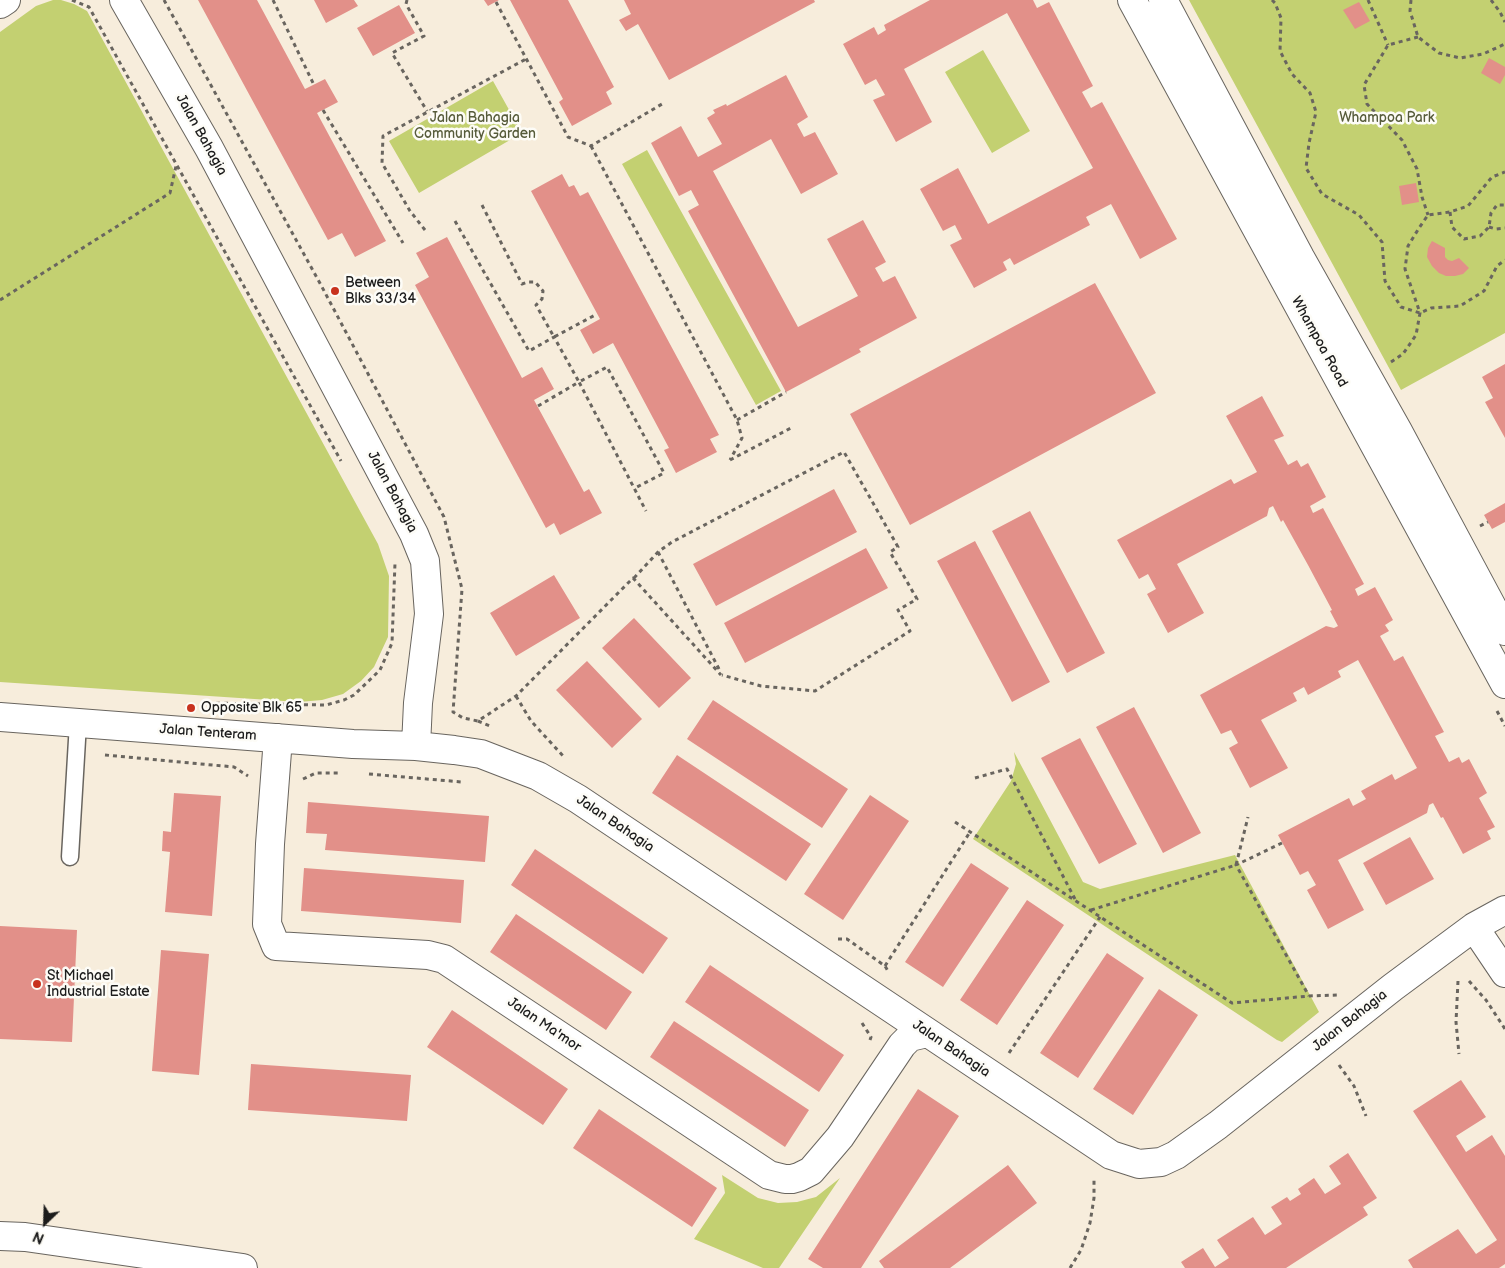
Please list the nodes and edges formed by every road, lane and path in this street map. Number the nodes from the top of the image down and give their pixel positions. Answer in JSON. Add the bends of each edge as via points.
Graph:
{"nodes":[{"id":1,"x":6,"y":0,"type":"edge"},
{"id":2,"x":72,"y":0,"type":"edge"},
{"id":3,"x":124,"y":0,"type":"edge"},
{"id":4,"x":164,"y":0,"type":"edge"},
{"id":5,"x":273,"y":0,"type":"edge"},
{"id":6,"x":407,"y":0,"type":"edge"},
{"id":7,"x":1132,"y":0,"type":"edge"},
{"id":8,"x":1163,"y":0,"type":"edge"},
{"id":9,"x":1272,"y":0,"type":"edge"},
{"id":10,"x":1368,"y":0,"type":"edge"},
{"id":11,"x":1411,"y":0,"type":"edge"},
{"id":12,"x":1491,"y":0,"type":"edge"},
{"id":13,"x":496,"y":2,"type":"dead end"},
{"id":14,"x":0,"y":4,"type":"edge"},
{"id":15,"x":1505,"y":22,"type":"edge"},
{"id":16,"x":1418,"y":37,"type":"junction"},
{"id":17,"x":1505,"y":44,"type":"edge"},
{"id":18,"x":1388,"y":45,"type":"junction"},
{"id":19,"x":526,"y":58,"type":"junction"},
{"id":20,"x":314,"y":84,"type":"dead end"},
{"id":21,"x":662,"y":104,"type":"dead end"},
{"id":22,"x":323,"y":110,"type":"dead end"},
{"id":23,"x":427,"y":111,"type":"junction"},
{"id":24,"x":591,"y":146,"type":"junction"},
{"id":25,"x":176,"y":166,"type":"junction"},
{"id":26,"x":1505,"y":172,"type":"edge"},
{"id":27,"x":482,"y":205,"type":"dead end"},
{"id":28,"x":1505,"y":205,"type":"edge"},
{"id":29,"x":1450,"y":212,"type":"junction"},
{"id":30,"x":1428,"y":215,"type":"junction"},
{"id":31,"x":455,"y":221,"type":"dead end"},
{"id":32,"x":1489,"y":227,"type":"junction"},
{"id":33,"x":1505,"y":228,"type":"edge"},
{"id":34,"x":425,"y":230,"type":"dead end"},
{"id":35,"x":403,"y":243,"type":"dead end"},
{"id":36,"x":1505,"y":260,"type":"edge"},
{"id":37,"x":322,"y":287,"type":"dead end"},
{"id":38,"x":0,"y":300,"type":"edge"},
{"id":39,"x":1420,"y":313,"type":"junction"},
{"id":40,"x":597,"y":314,"type":"dead end"},
{"id":41,"x":554,"y":338,"type":"junction"},
{"id":42,"x":1389,"y":364,"type":"dead end"},
{"id":43,"x":579,"y":382,"type":"junction"},
{"id":44,"x":786,"y":392,"type":"dead end"},
{"id":45,"x":538,"y":406,"type":"dead end"},
{"id":46,"x":737,"y":420,"type":"junction"},
{"id":47,"x":791,"y":428,"type":"dead end"},
{"id":48,"x":343,"y":464,"type":"dead end"},
{"id":49,"x":635,"y":488,"type":"junction"},
{"id":50,"x":646,"y":511,"type":"dead end"},
{"id":51,"x":658,"y":552,"type":"junction"},
{"id":52,"x":395,"y":557,"type":"dead end"},
{"id":53,"x":633,"y":578,"type":"junction"},
{"id":54,"x":1505,"y":631,"type":"edge"},
{"id":55,"x":459,"y":653,"type":"dead end"},
{"id":56,"x":722,"y":675,"type":"junction"},
{"id":57,"x":1505,"y":684,"type":"edge"},
{"id":58,"x":201,"y":703,"type":"dead end"},
{"id":59,"x":0,"y":718,"type":"edge"},
{"id":60,"x":78,"y":723,"type":"junction"},
{"id":61,"x":278,"y":738,"type":"junction"},
{"id":62,"x":416,"y":746,"type":"junction"},
{"id":63,"x":75,"y":752,"type":"junction"},
{"id":64,"x":341,"y":773,"type":"dead end"},
{"id":65,"x":359,"y":774,"type":"dead end"},
{"id":66,"x":975,"y":778,"type":"dead end"},
{"id":67,"x":274,"y":780,"type":"junction"},
{"id":68,"x":468,"y":782,"type":"dead end"},
{"id":69,"x":1248,"y":817,"type":"dead end"},
{"id":70,"x":954,"y":822,"type":"dead end"},
{"id":71,"x":970,"y":832,"type":"junction"},
{"id":72,"x":1282,"y":842,"type":"dead end"},
{"id":73,"x":70,"y":857,"type":"dead end"},
{"id":74,"x":1236,"y":865,"type":"junction"},
{"id":75,"x":1076,"y":901,"type":"junction"},
{"id":76,"x":1091,"y":910,"type":"junction"},
{"id":77,"x":1505,"y":910,"type":"edge"},
{"id":78,"x":1100,"y":917,"type":"junction"},
{"id":79,"x":1474,"y":927,"type":"junction"},
{"id":80,"x":885,"y":966,"type":"dead end"},
{"id":81,"x":1505,"y":973,"type":"edge"},
{"id":82,"x":1458,"y":981,"type":"dead end"},
{"id":83,"x":1469,"y":981,"type":"dead end"},
{"id":84,"x":1345,"y":995,"type":"dead end"},
{"id":85,"x":1309,"y":996,"type":"junction"},
{"id":86,"x":858,"y":1016,"type":"dead end"},
{"id":87,"x":865,"y":1021,"type":"dead end"},
{"id":88,"x":1505,"y":1029,"type":"edge"},
{"id":89,"x":927,"y":1033,"type":"junction"},
{"id":90,"x":1459,"y":1054,"type":"dead end"},
{"id":91,"x":1006,"y":1057,"type":"dead end"},
{"id":92,"x":1334,"y":1058,"type":"dead end"},
{"id":93,"x":1366,"y":1116,"type":"dead end"},
{"id":94,"x":1094,"y":1175,"type":"dead end"},
{"id":95,"x":0,"y":1236,"type":"edge"},
{"id":96,"x":243,"y":1268,"type":"edge"},
{"id":97,"x":1070,"y":1268,"type":"edge"}],
"edges":[{"from":1,"to":14,"type":"main road"},
{"from":2,"to":25,"type":"path","via":[[89,7]]},
{"from":3,"to":62,"type":"main road","name":"Jalan Bahagia","via":[[209,148],[414,534],[424,561],[429,614]]},
{"from":4,"to":37,"type":"path"},
{"from":5,"to":20,"type":"path"},
{"from":6,"to":23,"type":"path","via":[[406,4],[424,36],[392,53]]},
{"from":7,"to":57,"type":"main road","name":"Whampoa Road"},
{"from":8,"to":54,"type":"main road","name":"Whampoa Road"},
{"from":9,"to":39,"type":"path","via":[[1281,18],[1280,51],[1292,74],[1310,93],[1316,112],[1306,168],[1322,194],[1360,215],[1382,242],[1385,281],[1401,307]]},
{"from":10,"to":18,"type":"path"},
{"from":11,"to":16,"type":"path","via":[[1410,11]]},
{"from":12,"to":15,"type":"path"},
{"from":13,"to":19,"type":"path"},
{"from":16,"to":17,"type":"path","via":[[1439,53],[1460,58],[1483,54]]},
{"from":16,"to":18,"type":"path"},
{"from":18,"to":30,"type":"path","via":[[1364,85],[1367,104],[1402,140],[1417,169]]},
{"from":19,"to":23,"type":"path"},
{"from":19,"to":24,"type":"path","via":[[568,137]]},
{"from":21,"to":24,"type":"path"},
{"from":22,"to":35,"type":"path"},
{"from":23,"to":34,"type":"path","via":[[383,136],[382,163]]},
{"from":24,"to":46,"type":"path"},
{"from":25,"to":38,"type":"path","via":[[170,193]]},
{"from":25,"to":48,"type":"path"},
{"from":26,"to":29,"type":"path","via":[[1492,177],[1468,206]]},
{"from":27,"to":41,"type":"path","via":[[522,284],[535,282],[543,291],[542,299],[536,305]]},
{"from":28,"to":32,"type":"path","via":[[1497,205],[1491,213]]},
{"from":29,"to":30,"type":"path"},
{"from":29,"to":32,"type":"path","via":[[1452,227],[1464,239],[1480,236]]},
{"from":30,"to":39,"type":"path","via":[[1408,246],[1405,269]]},
{"from":31,"to":41,"type":"path","via":[[529,352]]},
{"from":32,"to":33,"type":"path"},
{"from":36,"to":39,"type":"path","via":[[1497,266],[1484,291],[1460,306],[1431,308]]},
{"from":39,"to":42,"type":"path","via":[[1416,335],[1403,354]]},
{"from":40,"to":41,"type":"path"},
{"from":41,"to":43,"type":"path"},
{"from":43,"to":45,"type":"path"},
{"from":43,"to":49,"type":"path"},
{"from":43,"to":49,"type":"path","via":[[607,367],[664,473]]},
{"from":44,"to":46,"type":"path"},
{"from":46,"to":47,"type":"path","via":[[742,438],[730,460]]},
{"from":49,"to":50,"type":"path"},
{"from":51,"to":53,"type":"path"},
{"from":51,"to":56,"type":"path"},
{"from":51,"to":56,"type":"path","via":[[844,452],[898,547],[890,552],[917,599],[898,610],[910,631],[815,691],[761,686]]},
{"from":52,"to":58,"type":"path","via":[[392,643],[380,670],[354,694],[326,705]]},
{"from":53,"to":55,"type":"path","via":[[516,696],[478,721],[453,712]]},
{"from":53,"to":56,"type":"path"},
{"from":59,"to":60,"type":"main road","name":"Jalan Tenteram"},
{"from":60,"to":61,"type":"main road","name":"Jalan Tenteram"},
{"from":60,"to":63,"type":"lane"},
{"from":61,"to":62,"type":"main road","name":"Jalan Tenteram"},
{"from":61,"to":67,"type":"main road","name":"Jalan Ma'mor"},
{"from":62,"to":89,"type":"main road","name":"Jalan Bahagia","via":[[481,754],[559,787]]},
{"from":63,"to":67,"type":"path","via":[[234,767],[251,778]]},
{"from":63,"to":73,"type":"lane"},
{"from":64,"to":67,"type":"path","via":[[316,773],[299,781]]},
{"from":65,"to":68,"type":"path"},
{"from":66,"to":75,"type":"path","via":[[1007,769]]},
{"from":67,"to":89,"type":"main road","name":"Jalan Ma'mor","via":[[267,924],[276,946],[428,955],[444,959],[769,1175],[792,1179],[811,1171],[840,1137],[902,1045],[910,1037]]},
{"from":69,"to":74,"type":"path"},
{"from":70,"to":71,"type":"path"},
{"from":71,"to":75,"type":"path"},
{"from":71,"to":80,"type":"path"},
{"from":72,"to":74,"type":"path"},
{"from":74,"to":76,"type":"path"},
{"from":74,"to":85,"type":"path"},
{"from":75,"to":76,"type":"path"},
{"from":76,"to":78,"type":"path"},
{"from":77,"to":79,"type":"main road","name":"Jalan Bahagia"},
{"from":78,"to":85,"type":"path","via":[[1232,1003]]},
{"from":78,"to":91,"type":"path"},
{"from":79,"to":81,"type":"main road"},
{"from":79,"to":89,"type":"main road","name":"Jalan Bahagia","via":[[1218,1125],[1161,1162],[1138,1164],[1111,1155]]},
{"from":82,"to":90,"type":"path","via":[[1456,1022]]},
{"from":83,"to":88,"type":"path"},
{"from":84,"to":85,"type":"path"},
{"from":86,"to":87,"type":"path"},
{"from":92,"to":93,"type":"path","via":[[1354,1086]]},
{"from":94,"to":97,"type":"path","via":[[1090,1223],[1081,1250]]},
{"from":95,"to":96,"type":"main road","via":[[25,1236]]}]}
